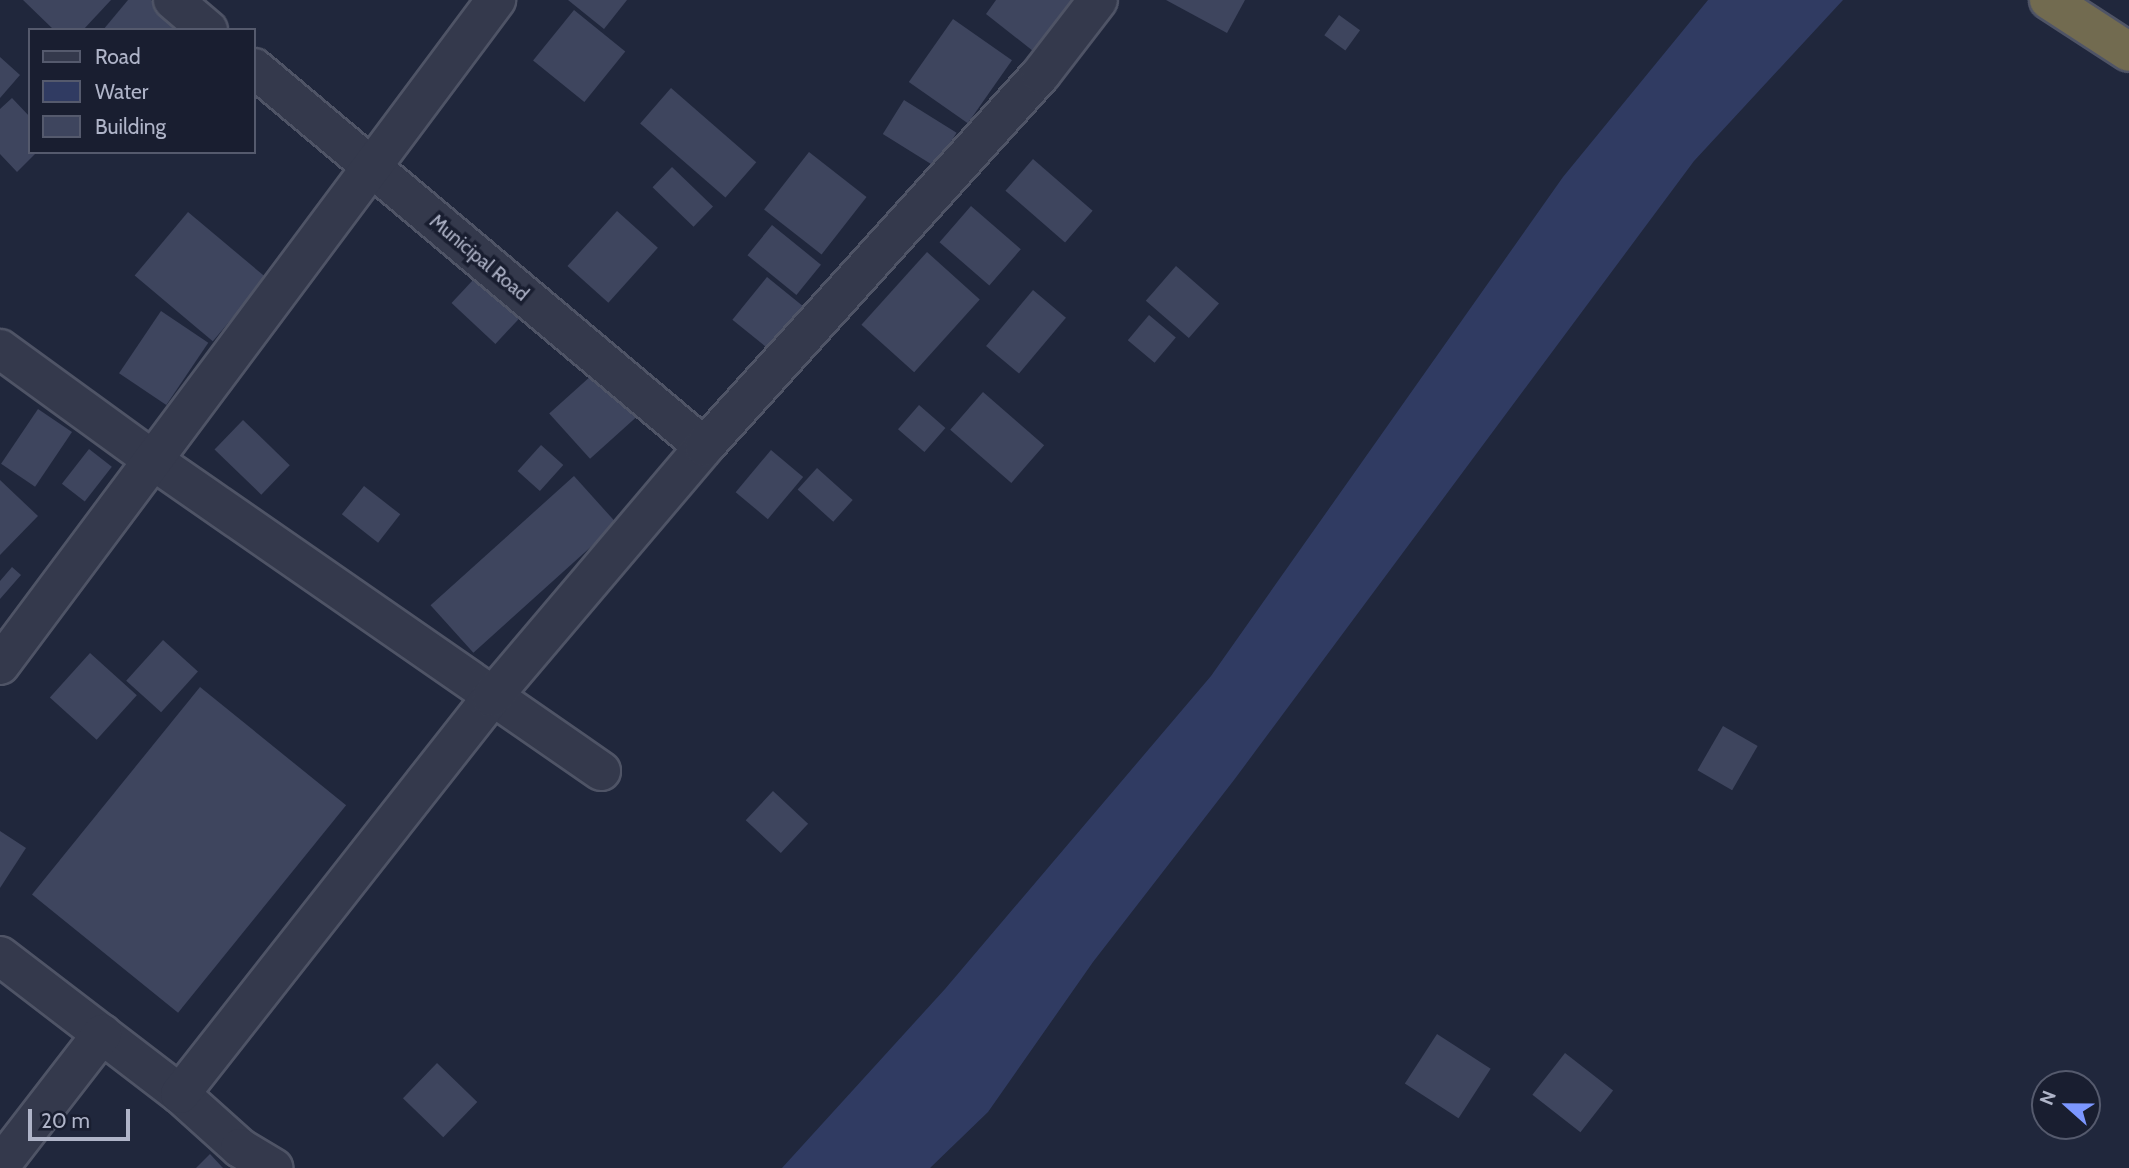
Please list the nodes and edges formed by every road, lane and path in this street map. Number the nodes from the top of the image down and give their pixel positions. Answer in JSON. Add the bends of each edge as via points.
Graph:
{"nodes":[{"id":1,"x":173,"y":0,"type":"edge"},
{"id":2,"x":496,"y":0,"type":"edge"},
{"id":3,"x":1098,"y":0,"type":"edge"},
{"id":4,"x":2057,"y":5,"type":"edge"},
{"id":5,"x":206,"y":28,"type":"edge"},
{"id":6,"x":2129,"y":52,"type":"edge"},
{"id":7,"x":256,"y":70,"type":"edge"},
{"id":8,"x":370,"y":168,"type":"junction"},
{"id":9,"x":0,"y":349,"type":"edge"},
{"id":10,"x":704,"y":447,"type":"junction"},
{"id":11,"x":153,"y":461,"type":"junction"},
{"id":12,"x":0,"y":665,"type":"edge"},
{"id":13,"x":492,"y":697,"type":"junction"},
{"id":14,"x":601,"y":771,"type":"dead end"},
{"id":15,"x":0,"y":956,"type":"edge"},
{"id":16,"x":102,"y":1034,"type":"junction"},
{"id":17,"x":180,"y":1094,"type":"junction"},
{"id":18,"x":256,"y":1163,"type":"edge"},
{"id":19,"x":0,"y":1166,"type":"edge"}],
"edges":[{"from":1,"to":5,"type":"street"},
{"from":2,"to":8,"type":"street"},
{"from":3,"to":10,"type":"street","via":[[1041,74]]},
{"from":4,"to":6,"type":"highway"},
{"from":7,"to":8,"type":"street","name":"Municipal Road"},
{"from":8,"to":10,"type":"street","name":"Municipal Road"},
{"from":8,"to":11,"type":"street"},
{"from":9,"to":11,"type":"street"},
{"from":10,"to":13,"type":"street"},
{"from":11,"to":12,"type":"street"},
{"from":11,"to":13,"type":"street"},
{"from":13,"to":14,"type":"street"},
{"from":13,"to":17,"type":"street"},
{"from":15,"to":16,"type":"street"},
{"from":16,"to":17,"type":"street"},
{"from":16,"to":19,"type":"street"},
{"from":17,"to":18,"type":"street"}]}
